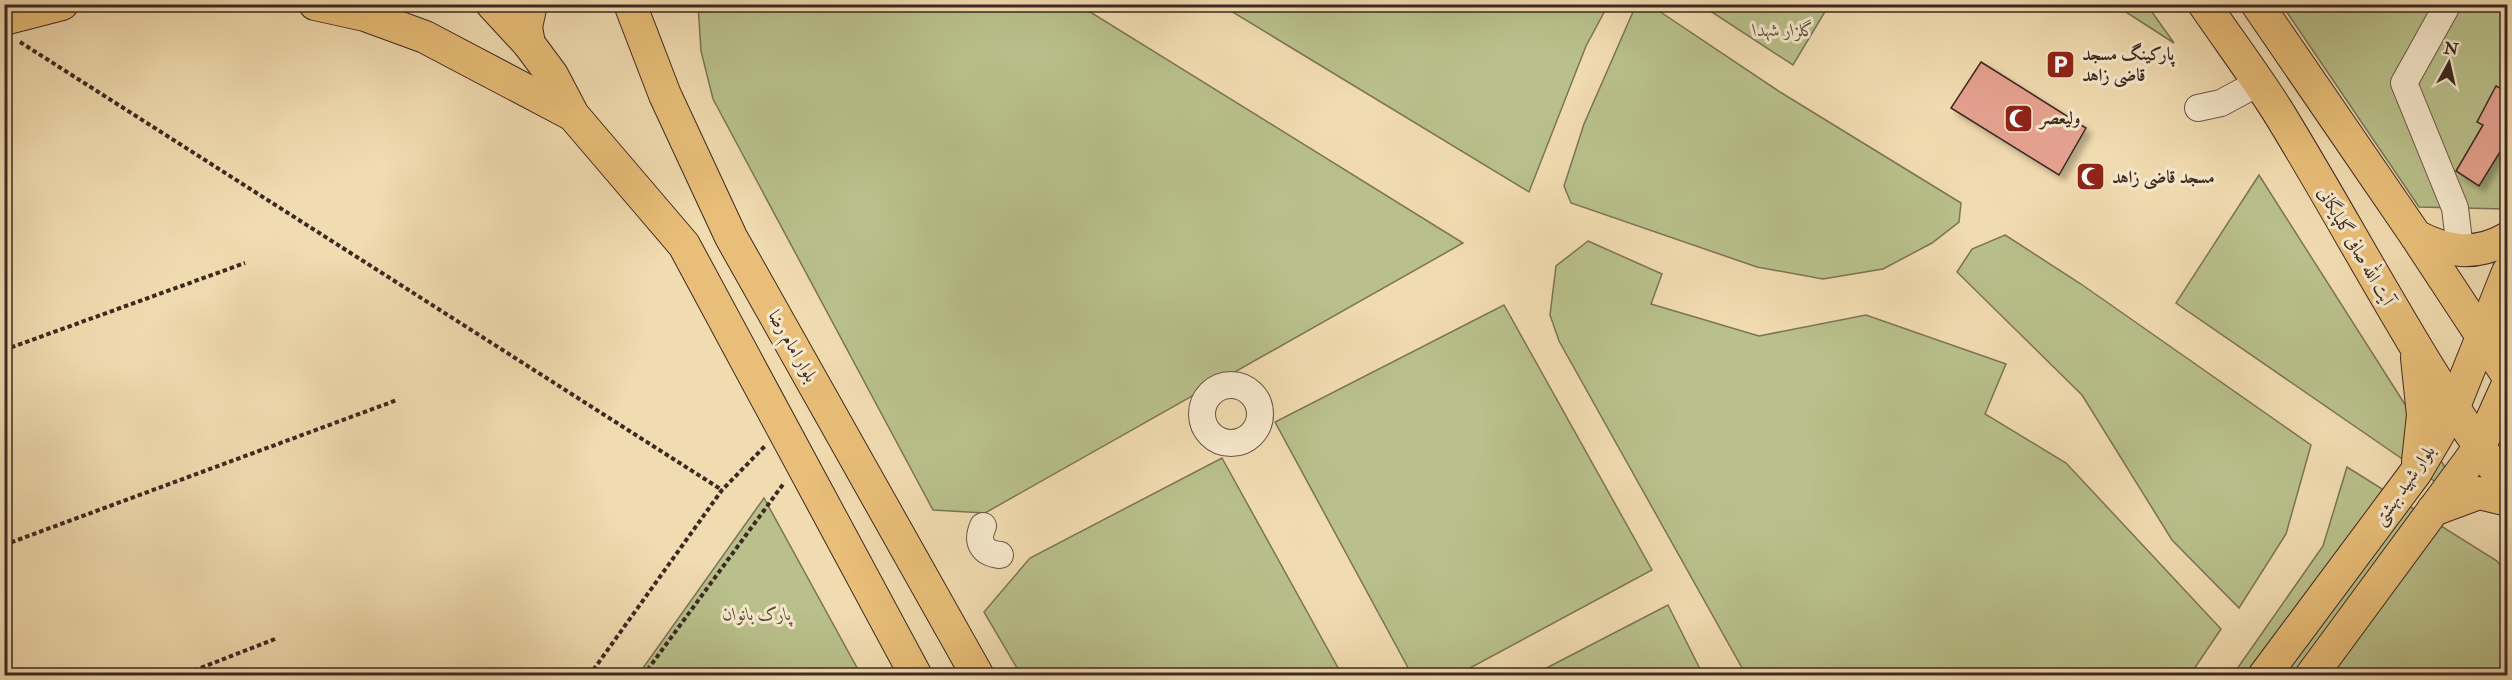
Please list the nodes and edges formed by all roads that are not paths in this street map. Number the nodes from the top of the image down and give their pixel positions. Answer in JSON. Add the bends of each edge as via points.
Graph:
{"nodes":[{"id":1,"x":62,"y":4,"type":"edge"},
{"id":2,"x":315,"y":4,"type":"edge"},
{"id":3,"x":492,"y":4,"type":"edge"},
{"id":4,"x":531,"y":4,"type":"edge"},
{"id":5,"x":2204,"y":4,"type":"edge"},
{"id":6,"x":2257,"y":4,"type":"edge"},
{"id":7,"x":2448,"y":4,"type":"edge"},
{"id":8,"x":633,"y":8,"type":"edge"},
{"id":9,"x":10,"y":29,"type":"edge"},
{"id":10,"x":529,"y":44,"type":"junction"},
{"id":11,"x":2295,"y":59,"type":"junction"},
{"id":12,"x":2258,"y":83,"type":"junction"},
{"id":13,"x":2198,"y":108,"type":"dead end"},
{"id":14,"x":573,"y":115,"type":"junction"},
{"id":15,"x":2416,"y":236,"type":"junction"},
{"id":16,"x":2508,"y":238,"type":"edge"},
{"id":17,"x":2460,"y":249,"type":"junction"},
{"id":18,"x":2508,"y":272,"type":"edge"},
{"id":19,"x":2483,"y":337,"type":"junction"},
{"id":20,"x":2416,"y":348,"type":"junction"},
{"id":21,"x":2508,"y":376,"type":"edge"},
{"id":22,"x":2508,"y":384,"type":"edge"},
{"id":23,"x":2453,"y":409,"type":"junction"},
{"id":24,"x":2479,"y":448,"type":"junction"},
{"id":25,"x":2416,"y":472,"type":"junction"},
{"id":26,"x":2508,"y":486,"type":"edge"},
{"id":27,"x":2508,"y":500,"type":"edge"},
{"id":28,"x":2433,"y":510,"type":"junction"},
{"id":29,"x":983,"y":526,"type":"dead end"},
{"id":30,"x":1000,"y":555,"type":"dead end"},
{"id":31,"x":916,"y":675,"type":"edge"},
{"id":32,"x":978,"y":675,"type":"edge"},
{"id":33,"x":2264,"y":675,"type":"edge"},
{"id":34,"x":2311,"y":675,"type":"edge"}],
"edges":[{"from":1,"to":9,"type":"main road"},
{"from":2,"to":14,"type":"main road","via":[[365,15],[425,37]]},
{"from":3,"to":10,"type":"main road"},
{"from":4,"to":10,"type":"main road","via":[[526,27]]},
{"from":5,"to":12,"type":"main road","name":"آیت الله صافی گلپایگانی"},
{"from":6,"to":11,"type":"main road"},
{"from":7,"to":17,"type":"street","via":[[2404,83],[2455,208]]},
{"from":8,"to":32,"type":"main road","name":"بلوار امام رضا","via":[[665,94],[731,237]]},
{"from":10,"to":14,"type":"main road","via":[[552,75]]},
{"from":11,"to":12,"type":"main road"},
{"from":11,"to":15,"type":"main road"},
{"from":12,"to":13,"type":"street","via":[[2221,103]]},
{"from":12,"to":20,"type":"main road","name":"آیت الله صافی گلپایگانی"},
{"from":14,"to":31,"type":"main road","via":[[684,245]]},
{"from":15,"to":17,"type":"main road","via":[[2441,248]]},
{"from":15,"to":19,"type":"main road"},
{"from":16,"to":17,"type":"main road","via":[[2478,250]]},
{"from":18,"to":19,"type":"main road","name":"بلوار شهید بهشتی"},
{"from":19,"to":21,"type":"main road"},
{"from":19,"to":23,"type":"main road","name":"بلوار شهید بهشتی"},
{"from":20,"to":23,"type":"main road","name":"آیت الله صافی گلپایگانی"},
{"from":20,"to":25,"type":"main road","via":[[2423,415]]},
{"from":22,"to":24,"type":"main road","name":"بلوار شهید بهشتی"},
{"from":23,"to":24,"type":"main road","name":"آیت الله صافی گلپایگانی"},
{"from":23,"to":25,"type":"main road","name":"بلوار شهید بهشتی"},
{"from":24,"to":26,"type":"main road","name":"آیت الله صافی گلپایگانی"},
{"from":24,"to":28,"type":"main road","name":"بلوار شهید بهشتی"},
{"from":25,"to":33,"type":"main road","name":"بلوار شهید بهشتی"},
{"from":27,"to":28,"type":"main road","via":[[2479,493]]},
{"from":28,"to":34,"type":"main road","name":"بلوار شهید بهشتی"},
{"from":29,"to":30,"type":"street","via":[[981,546],[989,554]]}]}
